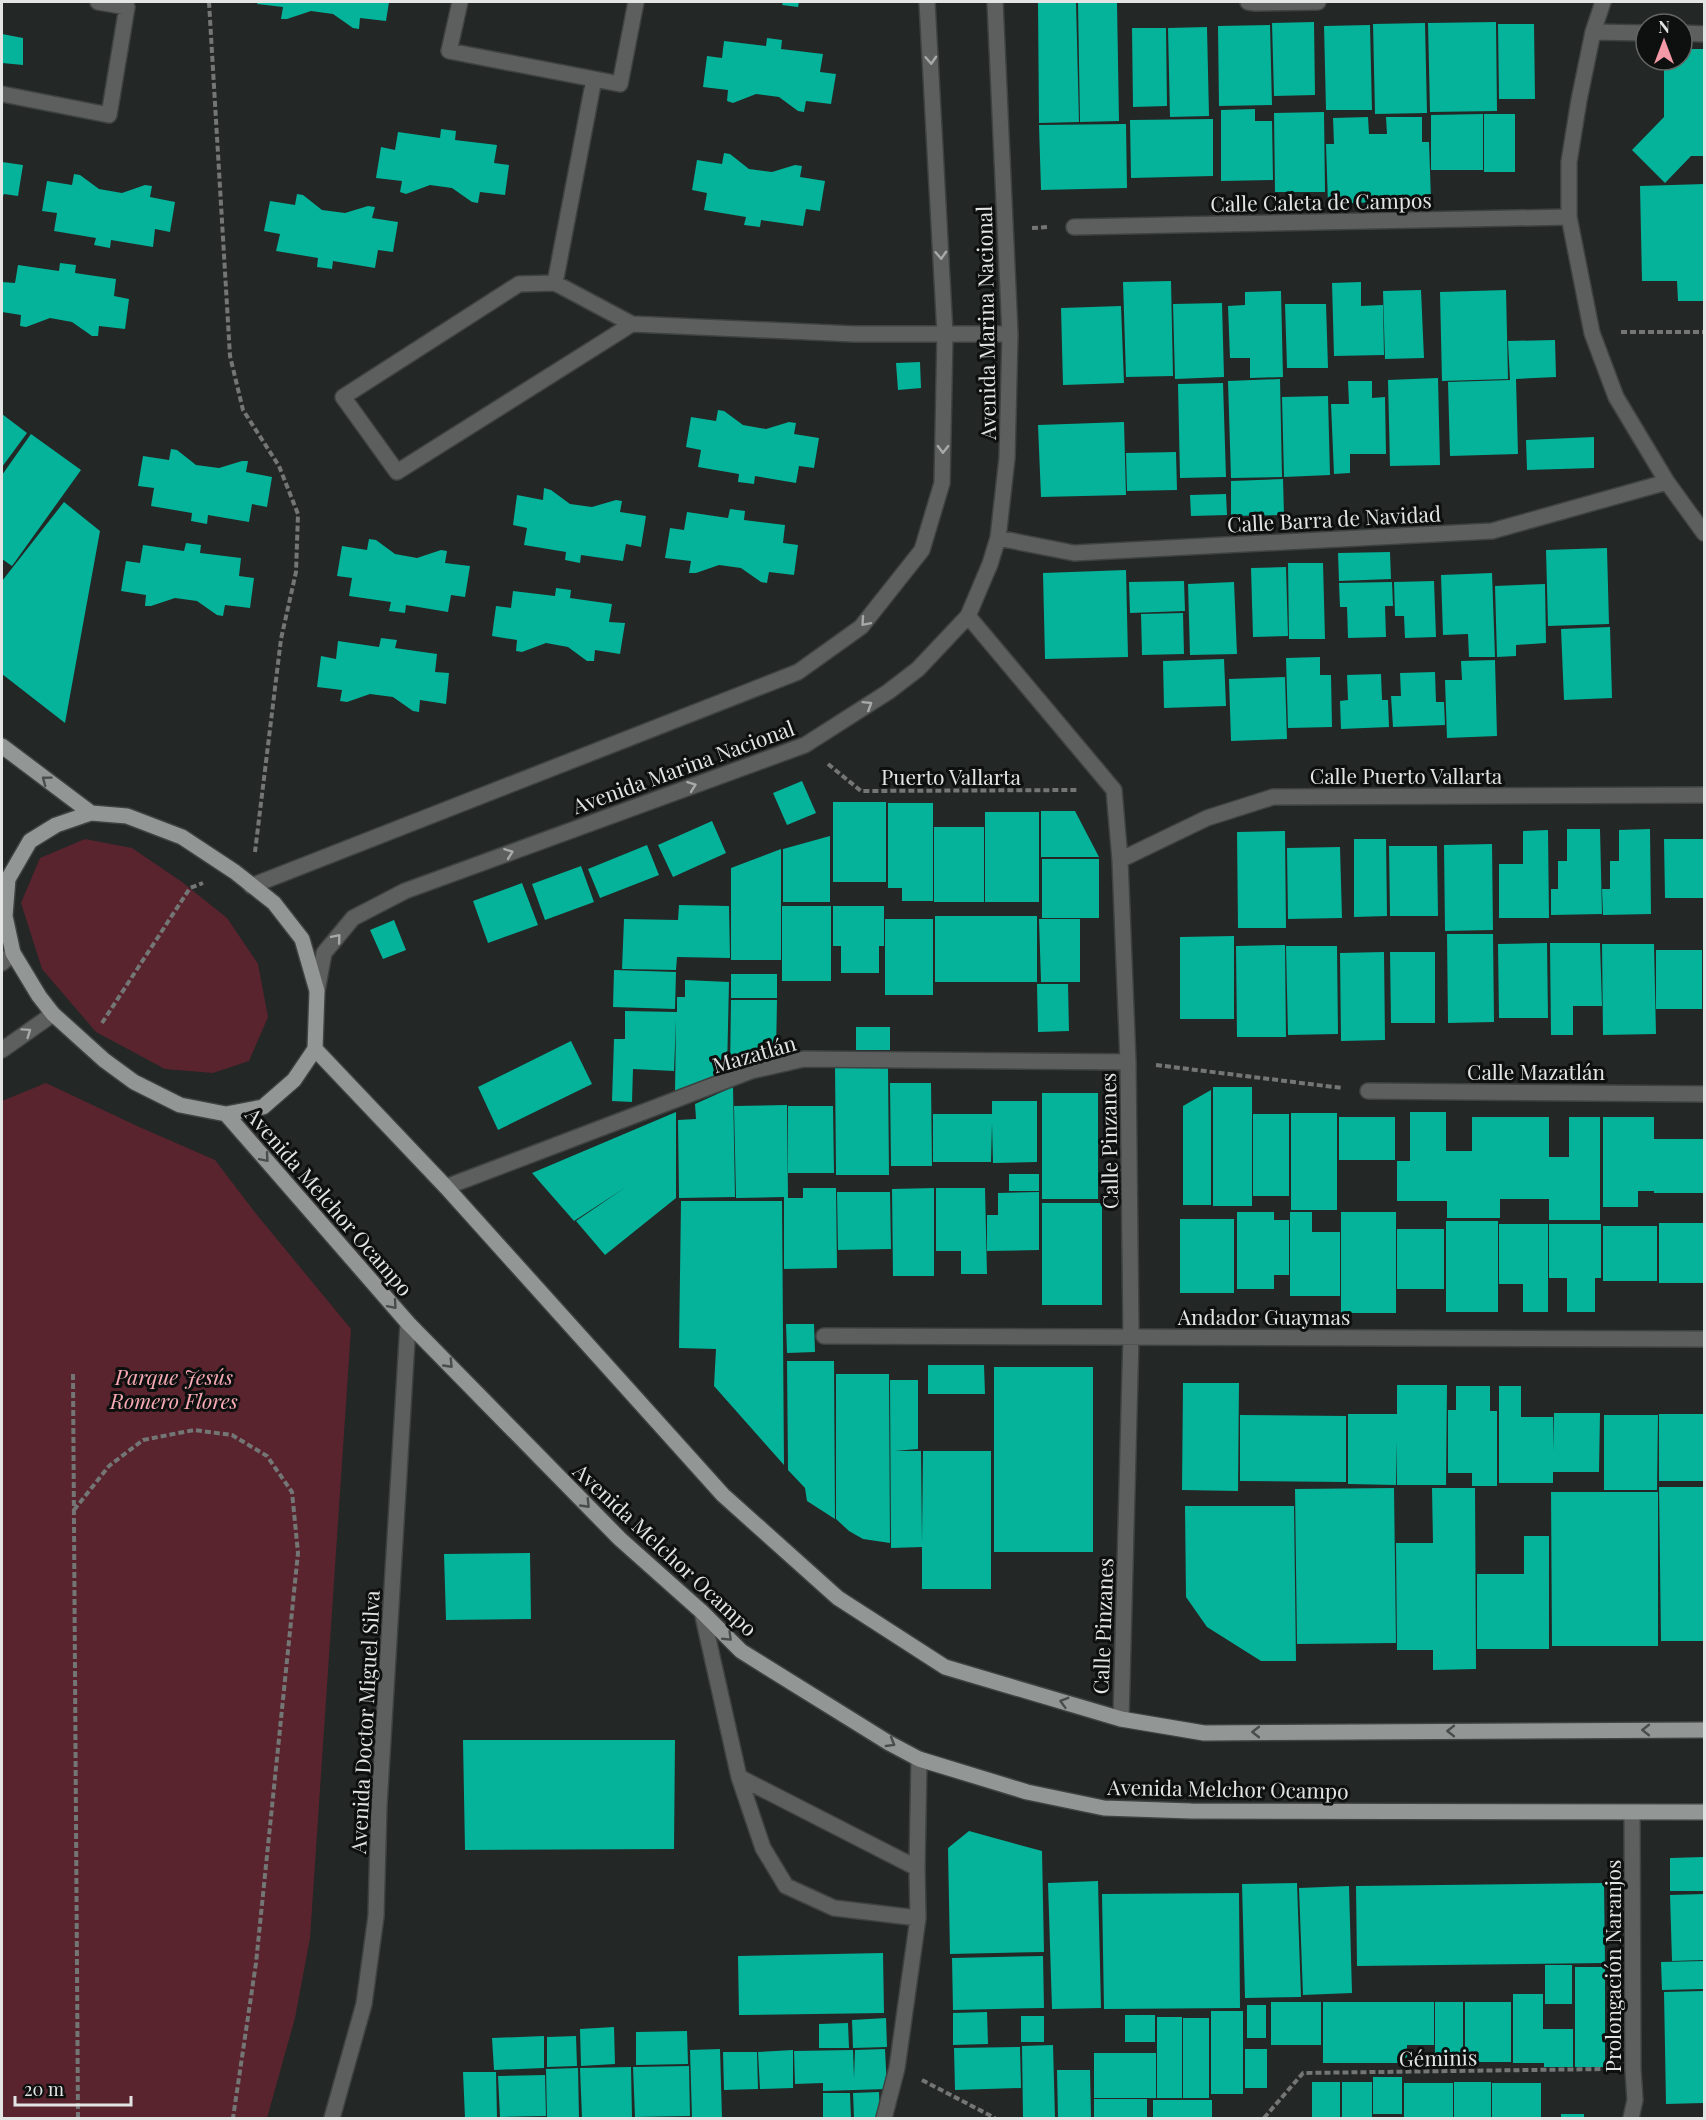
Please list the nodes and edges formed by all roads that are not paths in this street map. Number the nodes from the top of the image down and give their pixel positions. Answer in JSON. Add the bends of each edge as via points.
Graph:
{"nodes":[{"id":1,"x":98,"y":2,"type":"edge"},
{"id":2,"x":460,"y":2,"type":"edge"},
{"id":3,"x":636,"y":2,"type":"edge"},
{"id":4,"x":927,"y":2,"type":"edge"},
{"id":5,"x":995,"y":2,"type":"edge"},
{"id":6,"x":1248,"y":2,"type":"edge"},
{"id":7,"x":1318,"y":2,"type":"edge"},
{"id":8,"x":1603,"y":2,"type":"edge"},
{"id":9,"x":1593,"y":32,"type":"junction"},
{"id":10,"x":1634,"y":33,"type":"edge"},
{"id":11,"x":594,"y":80,"type":"junction"},
{"id":12,"x":2,"y":94,"type":"edge"},
{"id":13,"x":1569,"y":217,"type":"junction"},
{"id":14,"x":1074,"y":227,"type":"road end"},
{"id":15,"x":555,"y":283,"type":"junction"},
{"id":16,"x":632,"y":324,"type":"junction"},
{"id":17,"x":945,"y":334,"type":"junction"},
{"id":18,"x":1010,"y":334,"type":"junction"},
{"id":19,"x":1667,"y":482,"type":"junction"},
{"id":20,"x":1704,"y":533,"type":"edge"},
{"id":21,"x":998,"y":538,"type":"junction"},
{"id":22,"x":968,"y":616,"type":"junction"},
{"id":23,"x":2,"y":746,"type":"edge"},
{"id":24,"x":1704,"y":795,"type":"edge"},
{"id":25,"x":91,"y":813,"type":"junction"},
{"id":26,"x":1120,"y":860,"type":"junction"},
{"id":27,"x":5,"y":877,"type":"edge"},
{"id":28,"x":251,"y":885,"type":"junction"},
{"id":29,"x":7,"y":958,"type":"edge"},
{"id":30,"x":317,"y":991,"type":"junction"},
{"id":31,"x":53,"y":1014,"type":"junction"},
{"id":32,"x":315,"y":1049,"type":"junction"},
{"id":33,"x":2,"y":1050,"type":"edge"},
{"id":34,"x":1128,"y":1062,"type":"junction"},
{"id":35,"x":1368,"y":1091,"type":"road end"},
{"id":36,"x":1704,"y":1094,"type":"edge"},
{"id":37,"x":226,"y":1114,"type":"junction"},
{"id":38,"x":446,"y":1187,"type":"junction"},
{"id":39,"x":408,"y":1323,"type":"junction"},
{"id":40,"x":824,"y":1336,"type":"dead end"},
{"id":41,"x":1131,"y":1336,"type":"junction"},
{"id":42,"x":1704,"y":1339,"type":"edge"},
{"id":43,"x":702,"y":1612,"type":"junction"},
{"id":44,"x":1121,"y":1719,"type":"junction"},
{"id":45,"x":1704,"y":1730,"type":"edge"},
{"id":46,"x":919,"y":1759,"type":"junction"},
{"id":47,"x":739,"y":1778,"type":"junction"},
{"id":48,"x":1632,"y":1812,"type":"junction"},
{"id":49,"x":1704,"y":1812,"type":"edge"},
{"id":50,"x":917,"y":1868,"type":"junction"},
{"id":51,"x":918,"y":1918,"type":"junction"},
{"id":52,"x":332,"y":2118,"type":"edge"},
{"id":53,"x":884,"y":2118,"type":"edge"},
{"id":54,"x":1630,"y":2118,"type":"edge"}],
"edges":[{"from":1,"to":12,"type":"street","via":[[128,7],[109,115]]},
{"from":2,"to":11,"type":"street","via":[[449,51]]},
{"from":3,"to":11,"type":"street","via":[[620,84]]},
{"from":4,"to":17,"type":"street","name":"Avenida Marina Nacional","one_way":true},
{"from":5,"to":18,"type":"street","name":"Avenida Marina Nacional"},
{"from":6,"to":7,"type":"street"},
{"from":8,"to":9,"type":"street"},
{"from":9,"to":10,"type":"street"},
{"from":9,"to":13,"type":"street","via":[[1569,162]]},
{"from":11,"to":15,"type":"street"},
{"from":13,"to":14,"type":"street","name":"Calle Caleta de Campos"},
{"from":13,"to":19,"type":"street","via":[[1592,333],[1616,397]]},
{"from":15,"to":16,"type":"street"},
{"from":15,"to":16,"type":"street","via":[[519,284],[343,397],[397,472]]},
{"from":16,"to":17,"type":"street"},
{"from":17,"to":18,"type":"street"},
{"from":17,"to":28,"type":"street","name":"Avenida Marina Nacional","one_way":true,"via":[[942,483],[922,550],[861,627],[798,672]]},
{"from":18,"to":21,"type":"street","name":"Avenida Marina Nacional","via":[[1007,458]]},
{"from":19,"to":20,"type":"street"},
{"from":19,"to":21,"type":"street","name":"Calle Barra de Navidad","via":[[1492,531],[1074,553]]},
{"from":21,"to":22,"type":"street","name":"Avenida Marina Nacional"},
{"from":22,"to":26,"type":"street","name":"Calle Pinzanes","via":[[1114,790]]},
{"from":30,"to":22,"type":"street","name":"Avenida Marina Nacional","one_way":true,"via":[[324,953],[353,918],[405,891],[805,745],[918,669]]},
{"from":25,"to":23,"type":"main road","one_way":true},
{"from":24,"to":26,"type":"street","name":"Calle Puerto Vallarta","via":[[1273,797],[1207,818]]},
{"from":25,"to":27,"type":"main road","via":[[56,825],[30,841]]},
{"from":25,"to":28,"type":"main road","via":[[127,816],[182,837]]},
{"from":26,"to":34,"type":"street","name":"Calle Pinzanes"},
{"from":27,"to":29,"type":"main road"},
{"from":28,"to":30,"type":"main road","via":[[274,903],[302,939]]},
{"from":29,"to":31,"type":"main road"},
{"from":30,"to":32,"type":"main road"},
{"from":33,"to":31,"type":"street","one_way":true},
{"from":31,"to":37,"type":"main road","via":[[134,1082],[180,1105]]},
{"from":32,"to":37,"type":"main road","via":[[294,1080],[263,1107]]},
{"from":32,"to":38,"type":"main road"},
{"from":34,"to":38,"type":"street","name":"Mazatlán","via":[[804,1059],[751,1071]]},
{"from":34,"to":41,"type":"street","name":"Calle Pinzanes"},
{"from":35,"to":36,"type":"street","name":"Calle Mazatlán"},
{"from":37,"to":39,"type":"main road","name":"Avenida Melchor Ocampo","one_way":true},
{"from":44,"to":38,"type":"main road","one_way":true,"via":[[945,1667],[838,1598],[723,1495]]},
{"from":39,"to":43,"type":"main road","name":"Avenida Melchor Ocampo","one_way":true,"via":[[620,1539]]},
{"from":39,"to":52,"type":"street","name":"Avenida Doctor Miguel Silva","via":[[376,1916],[364,2004]]},
{"from":40,"to":41,"type":"street","name":"Andador Guaymas"},
{"from":41,"to":42,"type":"street","name":"Andador Guaymas"},
{"from":41,"to":44,"type":"street","name":"Calle Pinzanes"},
{"from":43,"to":46,"type":"main road","name":"Avenida Melchor Ocampo","one_way":true,"via":[[741,1651]]},
{"from":43,"to":47,"type":"street"},
{"from":45,"to":44,"type":"main road","one_way":true,"via":[[1204,1733]]},
{"from":46,"to":48,"type":"main road","name":"Avenida Melchor Ocampo","via":[[1027,1792],[1104,1808]]},
{"from":46,"to":50,"type":"street"},
{"from":47,"to":50,"type":"street"},
{"from":47,"to":51,"type":"street","via":[[763,1848],[786,1886],[834,1908]]},
{"from":48,"to":49,"type":"main road","name":"Avenida Melchor Ocampo"},
{"from":48,"to":54,"type":"street","name":"Prolongación Naranjos","via":[[1635,2100]]},
{"from":50,"to":51,"type":"street"},
{"from":51,"to":53,"type":"street","via":[[897,2068]]}]}
